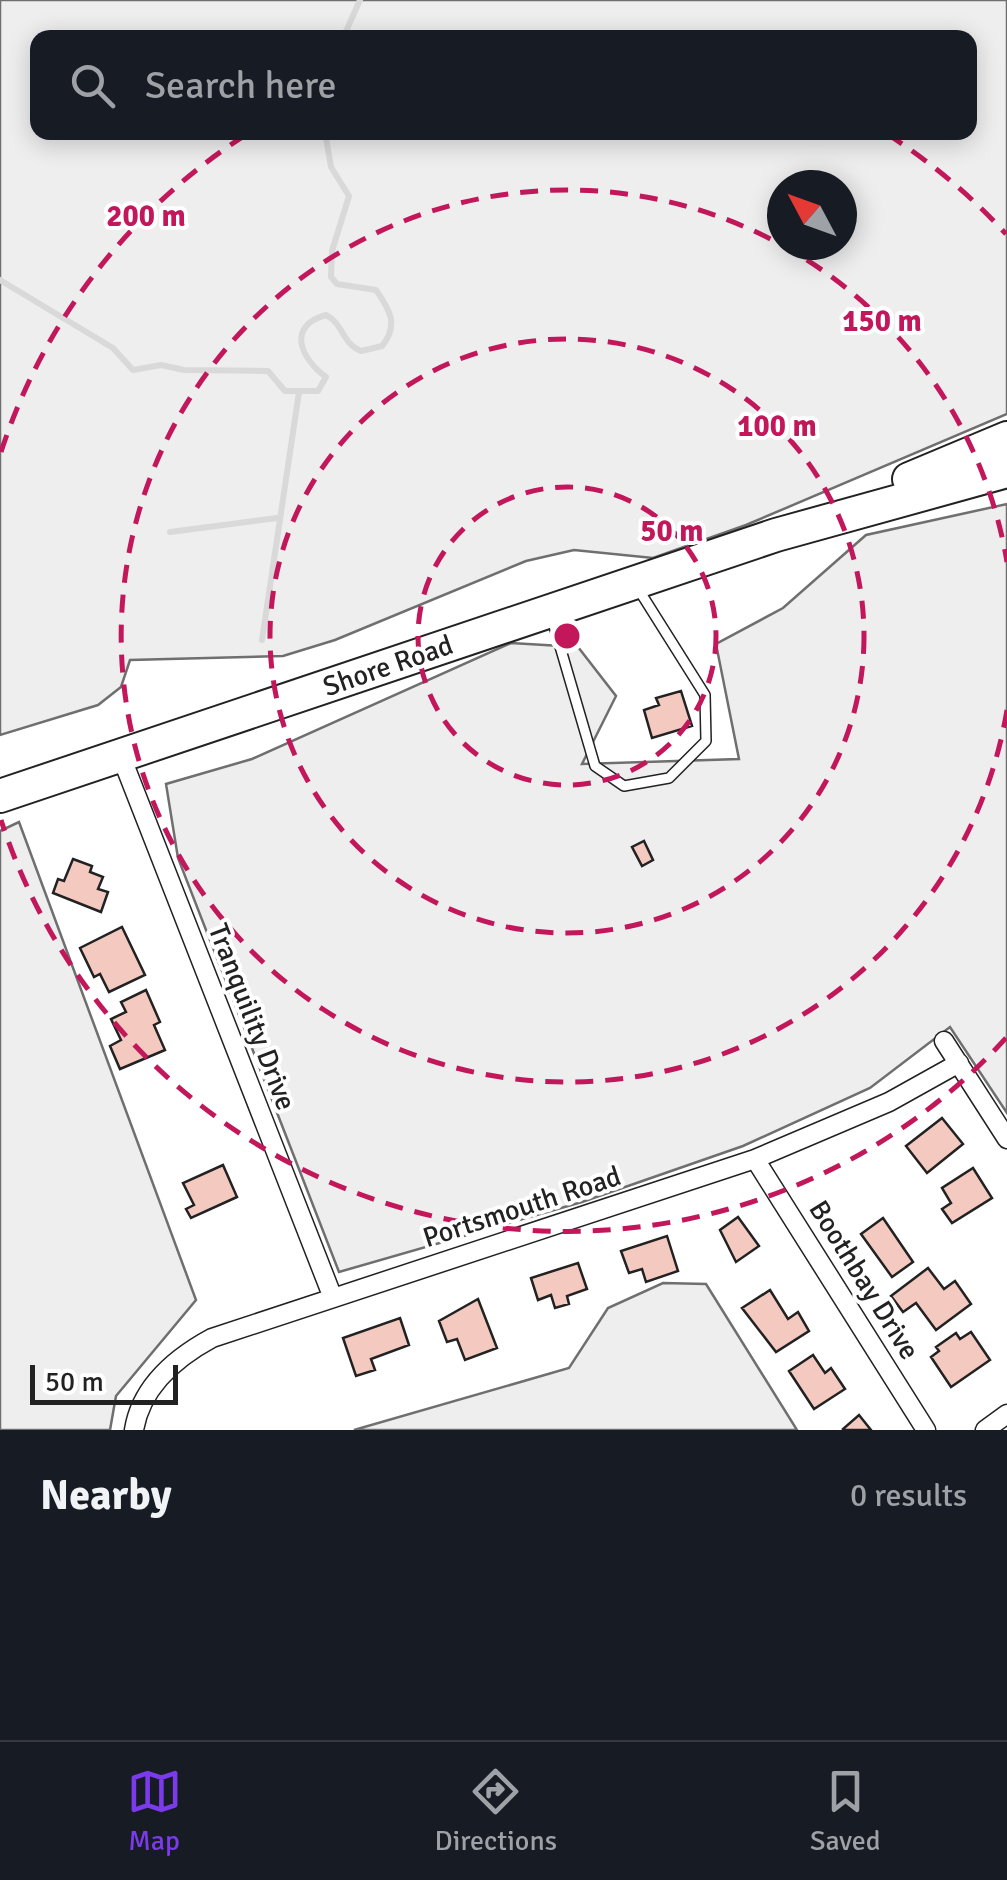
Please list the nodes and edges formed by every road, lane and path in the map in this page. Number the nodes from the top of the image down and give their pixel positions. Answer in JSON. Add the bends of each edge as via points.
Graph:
{"nodes":[{"id":1,"x":1007,"y":438,"type":"edge"},
{"id":2,"x":1007,"y":460,"type":"edge"},
{"id":3,"x":1007,"y":471,"type":"edge"},
{"id":4,"x":933,"y":489,"type":"junction"},
{"id":5,"x":776,"y":534,"type":"junction"},
{"id":6,"x":634,"y":582,"type":"junction"},
{"id":7,"x":550,"y":611,"type":"junction"},
{"id":8,"x":121,"y":756,"type":"junction"},
{"id":9,"x":0,"y":796,"type":"edge"},
{"id":10,"x":944,"y":1041,"type":"dead end"},
{"id":11,"x":958,"y":1064,"type":"junction"},
{"id":12,"x":1007,"y":1139,"type":"edge"},
{"id":13,"x":756,"y":1159,"type":"junction"},
{"id":14,"x":333,"y":1298,"type":"junction"},
{"id":15,"x":1007,"y":1414,"type":"edge"},
{"id":16,"x":134,"y":1430,"type":"edge"},
{"id":17,"x":926,"y":1430,"type":"edge"},
{"id":18,"x":985,"y":1430,"type":"edge"}],
"edges":[{"from":1,"to":5,"type":"highway","name":"Shore Road"},
{"from":2,"to":4,"type":"highway"},
{"from":3,"to":4,"type":"highway"},
{"from":4,"to":5,"type":"highway","name":"Shore Road"},
{"from":5,"to":6,"type":"highway","name":"Shore Road"},
{"from":6,"to":7,"type":"highway","name":"Shore Road"},
{"from":6,"to":7,"type":"lane","via":[[705,694],[706,741],[669,778],[624,786],[595,766]]},
{"from":7,"to":8,"type":"highway","name":"Shore Road"},
{"from":8,"to":9,"type":"highway","name":"Shore Road"},
{"from":8,"to":14,"type":"street","name":"Tranquility Drive"},
{"from":10,"to":11,"type":"street"},
{"from":11,"to":12,"type":"street"},
{"from":11,"to":13,"type":"street","name":"Portsmouth Road","via":[[889,1102]]},
{"from":13,"to":14,"type":"street","name":"Portsmouth Road"},
{"from":13,"to":17,"type":"street","name":"Boothbay Drive"},
{"from":14,"to":16,"type":"street","name":"Portsmouth Road","via":[[190,1350],[154,1384]]},
{"from":15,"to":18,"type":"street"}]}
